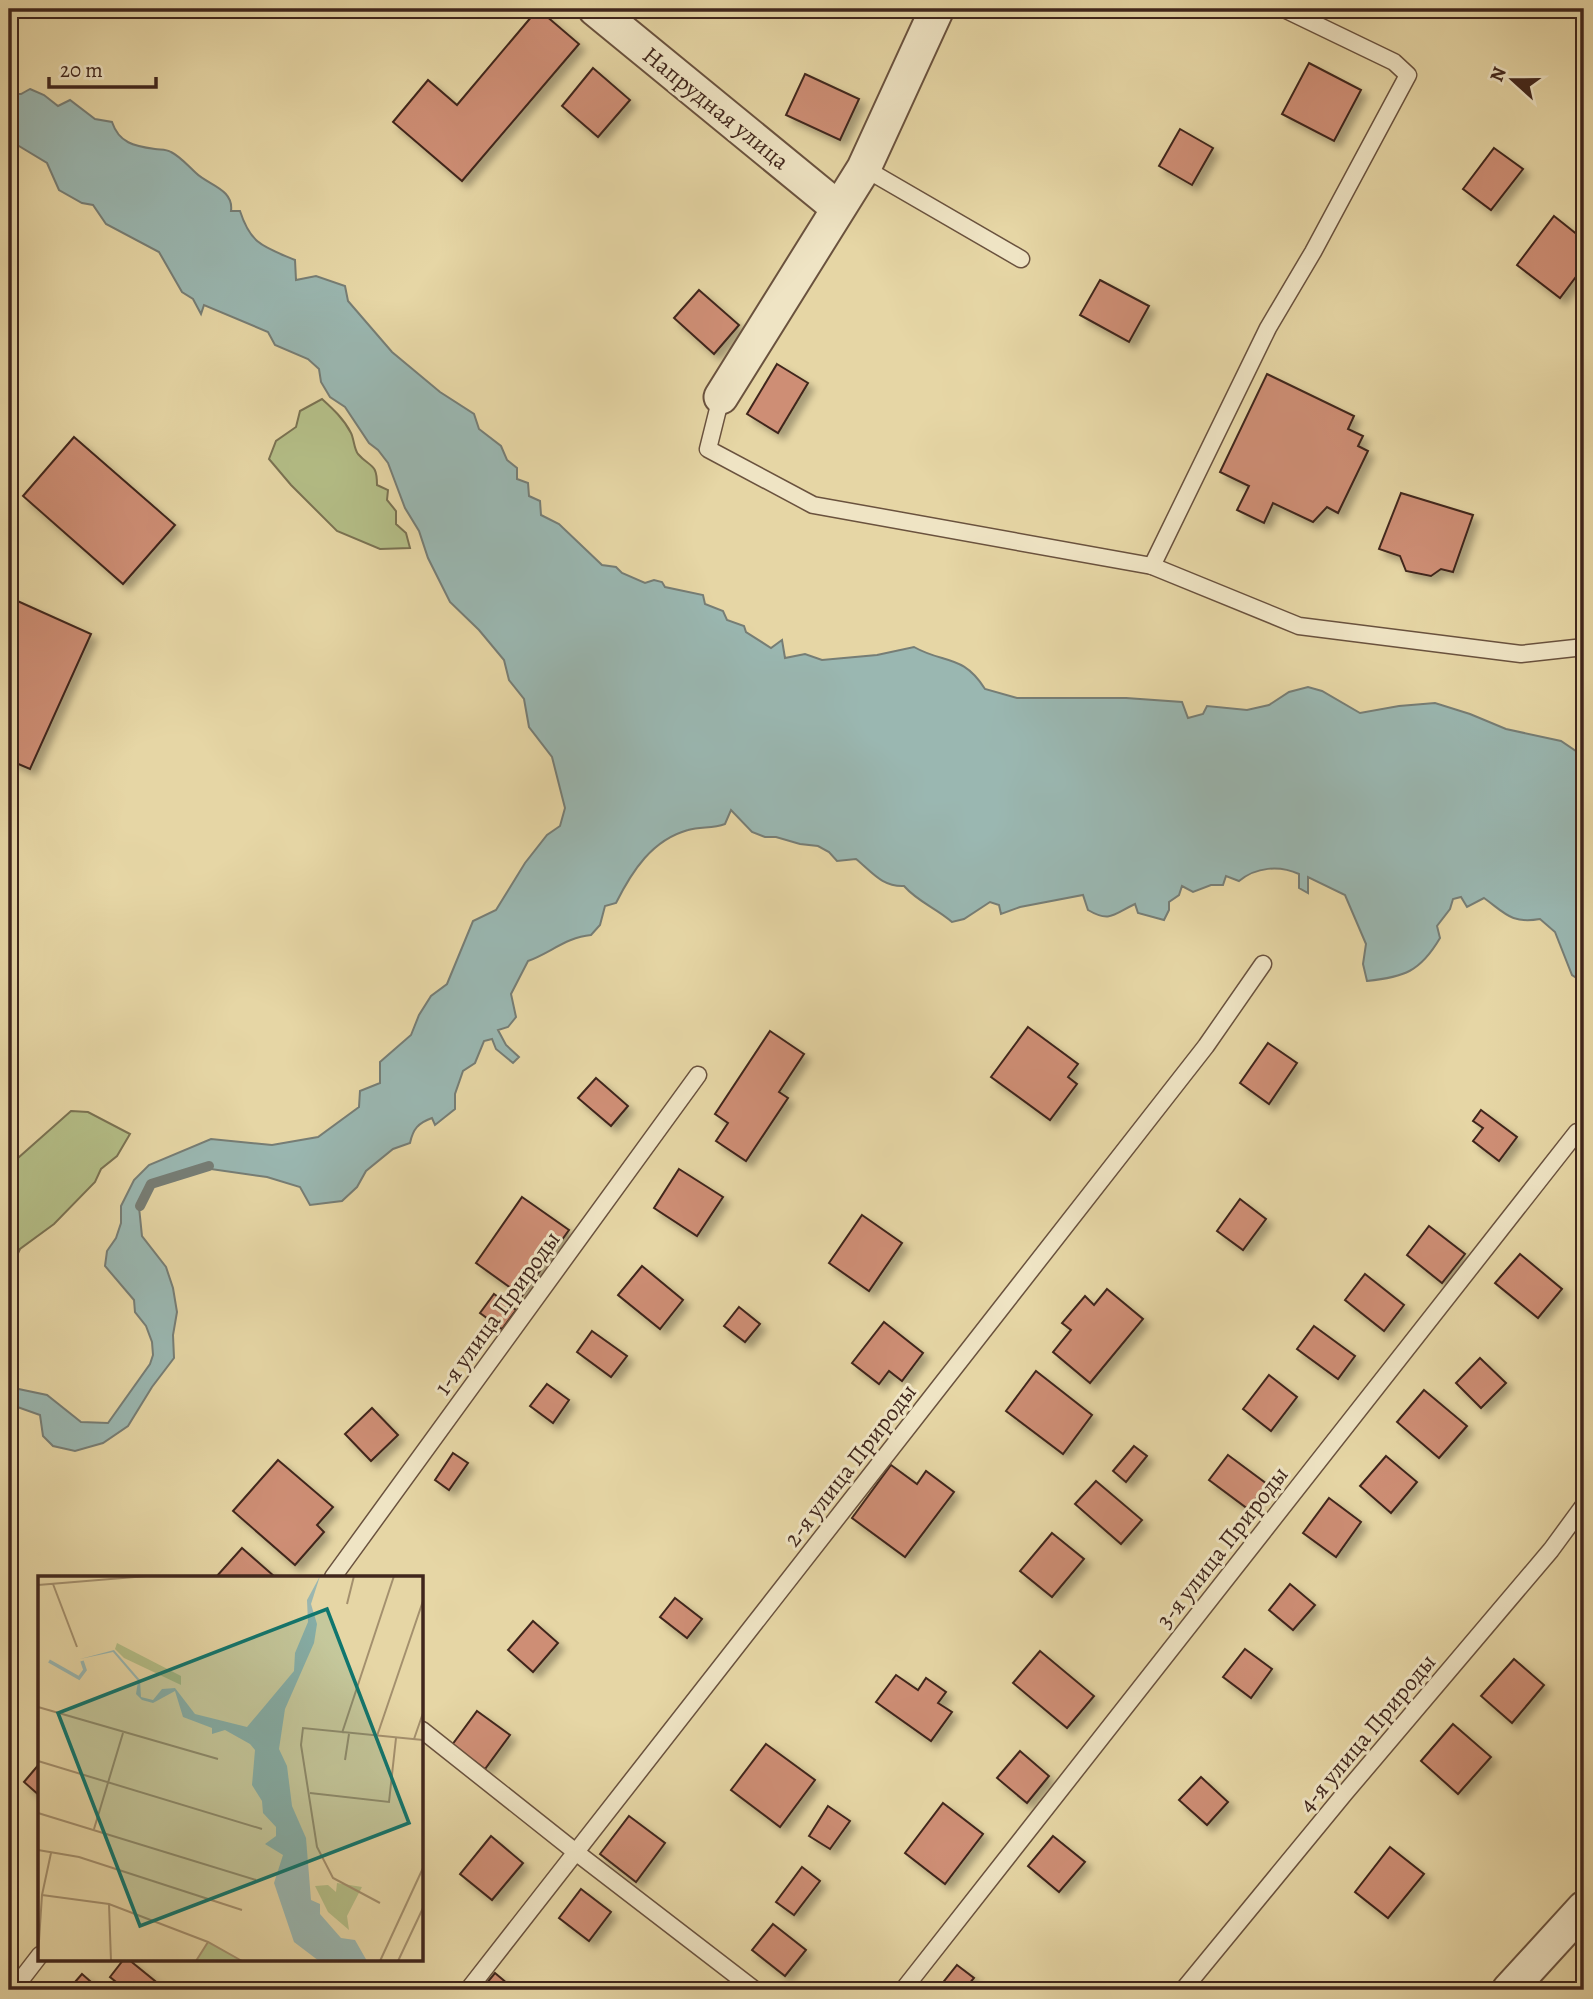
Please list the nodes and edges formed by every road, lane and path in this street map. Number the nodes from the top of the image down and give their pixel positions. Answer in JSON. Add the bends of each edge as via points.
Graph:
{"nodes":[{"id":1,"x":595,"y":9,"type":"edge"},
{"id":2,"x":937,"y":9,"type":"edge"},
{"id":3,"x":1284,"y":9,"type":"edge"},
{"id":4,"x":864,"y":168,"type":"junction"},
{"id":5,"x":838,"y":208,"type":"junction"},
{"id":6,"x":1021,"y":259,"type":"dead end"},
{"id":7,"x":721,"y":397,"type":"joint"},
{"id":8,"x":1152,"y":566,"type":"junction"},
{"id":9,"x":1584,"y":646,"type":"edge"},
{"id":10,"x":1263,"y":964,"type":"dead end"},
{"id":11,"x":698,"y":1075,"type":"dead end"},
{"id":12,"x":1577,"y":1132,"type":"dead end"},
{"id":13,"x":1584,"y":1505,"type":"edge"},
{"id":14,"x":334,"y":1576,"type":"edge"},
{"id":15,"x":424,"y":1732,"type":"edge"},
{"id":16,"x":577,"y":1853,"type":"junction"},
{"id":17,"x":1584,"y":1908,"type":"edge"},
{"id":18,"x":38,"y":1958,"type":"edge"},
{"id":19,"x":13,"y":1990,"type":"edge"},
{"id":20,"x":468,"y":1990,"type":"edge"},
{"id":21,"x":755,"y":1990,"type":"edge"},
{"id":22,"x":903,"y":1990,"type":"edge"},
{"id":23,"x":1183,"y":1990,"type":"edge"},
{"id":24,"x":1509,"y":1990,"type":"edge"}],
"edges":[{"from":1,"to":5,"type":"street","name":"Напрудная улица"},
{"from":2,"to":4,"type":"street"},
{"from":3,"to":8,"type":"lane","via":[[1394,62],[1408,75],[1268,328]]},
{"from":4,"to":5,"type":"street"},
{"from":4,"to":6,"type":"lane"},
{"from":5,"to":7,"type":"street"},
{"from":7,"to":8,"type":"lane","via":[[708,449],[813,505]]},
{"from":8,"to":9,"type":"lane","via":[[1299,626],[1521,654]]},
{"from":10,"to":16,"type":"lane","name":"2-я улица Природы","via":[[1206,1046]]},
{"from":11,"to":14,"type":"lane","name":"1-я улица Природы"},
{"from":12,"to":22,"type":"lane","name":"3-я улица Природы"},
{"from":13,"to":23,"type":"lane","name":"4-я улица Природы"},
{"from":15,"to":16,"type":"lane"},
{"from":16,"to":20,"type":"lane","name":"2-я улица Природы"},
{"from":16,"to":21,"type":"lane"},
{"from":17,"to":24,"type":"street"},
{"from":18,"to":19,"type":"lane"}]}
